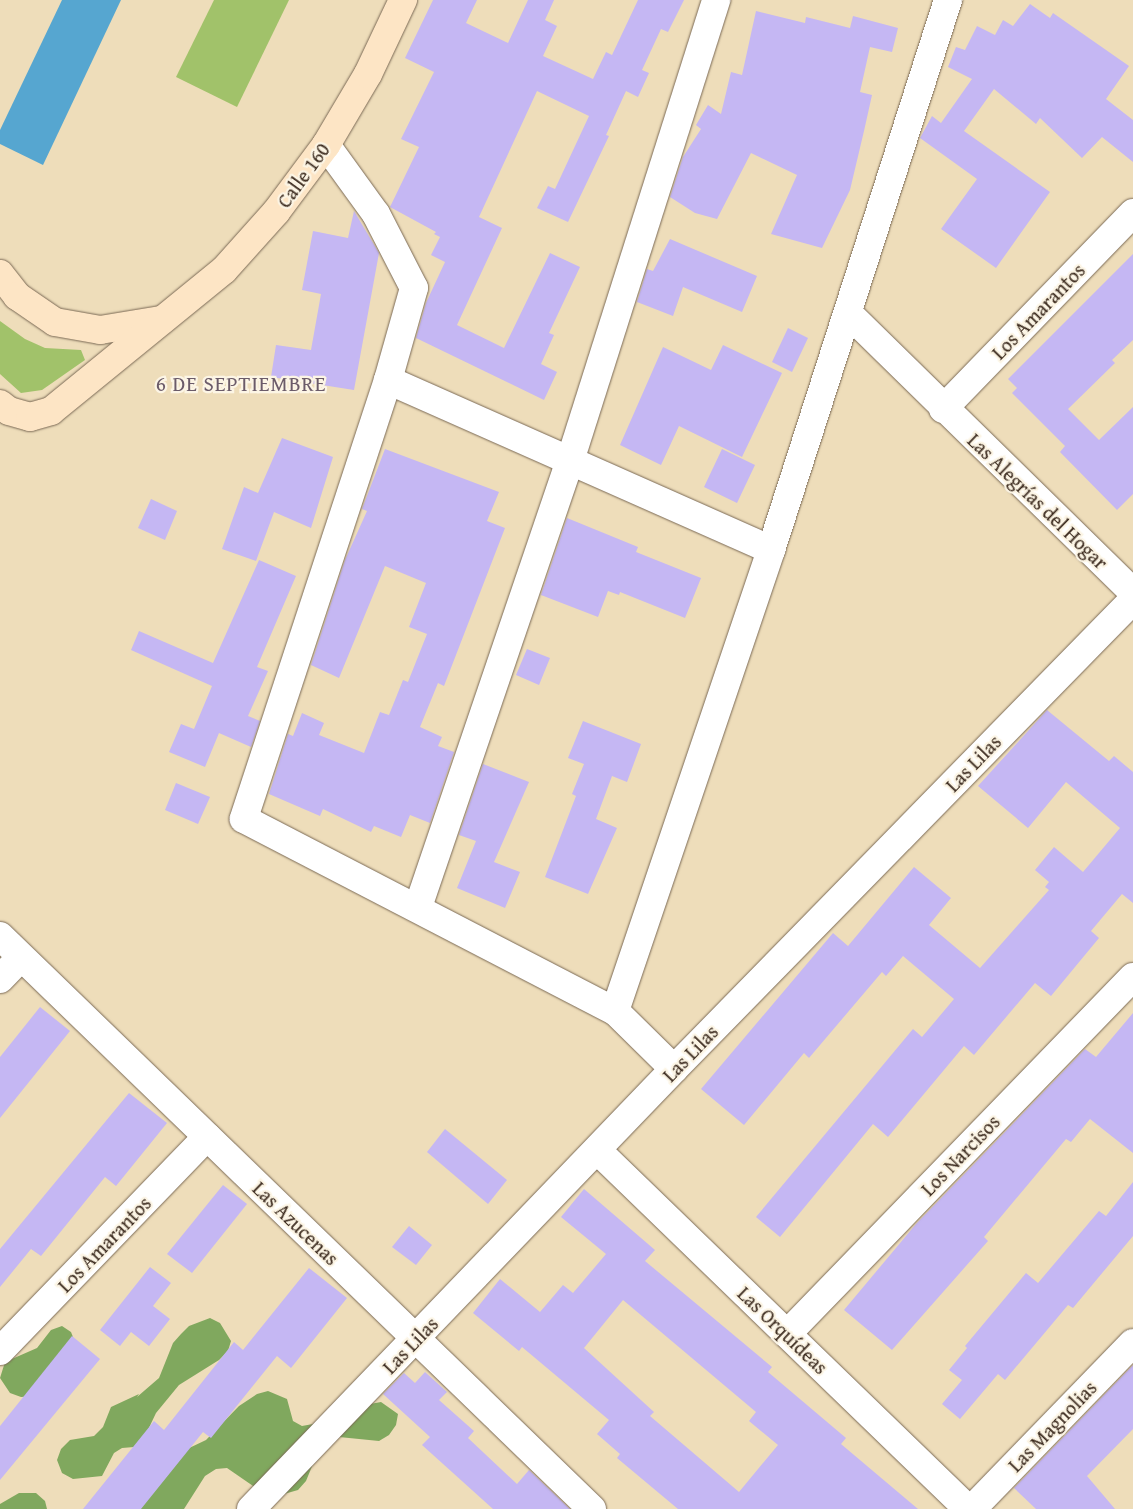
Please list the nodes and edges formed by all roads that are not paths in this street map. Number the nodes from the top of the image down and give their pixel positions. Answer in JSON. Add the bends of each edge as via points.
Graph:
{"nodes":[{"id":1,"x":403,"y":0,"type":"edge"},
{"id":2,"x":716,"y":0,"type":"edge"},
{"id":3,"x":948,"y":0,"type":"edge"},
{"id":4,"x":326,"y":144,"type":"junction"},
{"id":5,"x":1133,"y":213,"type":"edge"},
{"id":6,"x":0,"y":274,"type":"edge"},
{"id":7,"x":848,"y":313,"type":"junction"},
{"id":8,"x":164,"y":319,"type":"junction"},
{"id":9,"x":388,"y":380,"type":"junction"},
{"id":10,"x":0,"y":404,"type":"edge"},
{"id":11,"x":943,"y":409,"type":"junction"},
{"id":12,"x":570,"y":462,"type":"junction"},
{"id":13,"x":771,"y":550,"type":"junction"},
{"id":14,"x":1133,"y":592,"type":"edge"},
{"id":15,"x":1133,"y":600,"type":"edge"},
{"id":16,"x":418,"y":907,"type":"junction"},
{"id":17,"x":0,"y":936,"type":"edge"},
{"id":18,"x":21,"y":957,"type":"junction"},
{"id":19,"x":1133,"y":977,"type":"edge"},
{"id":20,"x":0,"y":979,"type":"edge"},
{"id":21,"x":615,"y":1011,"type":"junction"},
{"id":22,"x":674,"y":1069,"type":"junction"},
{"id":23,"x":207,"y":1137,"type":"junction"},
{"id":24,"x":598,"y":1151,"type":"junction"},
{"id":25,"x":787,"y":1334,"type":"junction"},
{"id":26,"x":416,"y":1338,"type":"junction"},
{"id":27,"x":1133,"y":1343,"type":"edge"},
{"id":28,"x":0,"y":1351,"type":"edge"},
{"id":29,"x":251,"y":1509,"type":"edge"},
{"id":30,"x":592,"y":1509,"type":"edge"},
{"id":31,"x":970,"y":1509,"type":"edge"}],
"edges":[{"from":1,"to":4,"type":"main road","name":"Calle 160","via":[[368,74]]},
{"from":2,"to":12,"type":"street"},
{"from":3,"to":7,"type":"street"},
{"from":4,"to":8,"type":"main road","name":"Calle 160","via":[[276,212],[224,270]]},
{"from":4,"to":9,"type":"street","via":[[376,214],[414,288]]},
{"from":5,"to":11,"type":"street","name":"Los Amarantos"},
{"from":6,"to":8,"type":"main road","name":"Calle 160","via":[[17,296],[55,322],[100,330]]},
{"from":7,"to":11,"type":"street","name":"Las Alegrías del Hogar"},
{"from":7,"to":13,"type":"street"},
{"from":8,"to":10,"type":"main road","name":"Calle 160","via":[[51,411],[30,417],[9,411]]},
{"from":9,"to":12,"type":"street"},
{"from":9,"to":16,"type":"street","via":[[244,819]]},
{"from":11,"to":14,"type":"street","name":"Las Alegrías del Hogar"},
{"from":12,"to":13,"type":"street"},
{"from":12,"to":16,"type":"street"},
{"from":13,"to":21,"type":"street"},
{"from":15,"to":22,"type":"street","name":"Las Lilas"},
{"from":16,"to":21,"type":"street"},
{"from":17,"to":18,"type":"street","name":"Las Azucenas"},
{"from":18,"to":20,"type":"street"},
{"from":18,"to":23,"type":"street","name":"Las Azucenas"},
{"from":19,"to":25,"type":"street","name":"Los Narcisos"},
{"from":21,"to":22,"type":"street"},
{"from":22,"to":24,"type":"street","name":"Las Lilas"},
{"from":23,"to":26,"type":"street","name":"Las Azucenas"},
{"from":23,"to":28,"type":"street","name":"Los Amarantos"},
{"from":24,"to":25,"type":"street","name":"Las Orquídeas"},
{"from":24,"to":26,"type":"street","name":"Las Lilas"},
{"from":25,"to":31,"type":"street","name":"Las Orquídeas"},
{"from":26,"to":29,"type":"street","name":"Las Lilas"},
{"from":26,"to":30,"type":"street","name":"Las Azucenas"},
{"from":27,"to":31,"type":"street","name":"Las Magnolias"}]}
